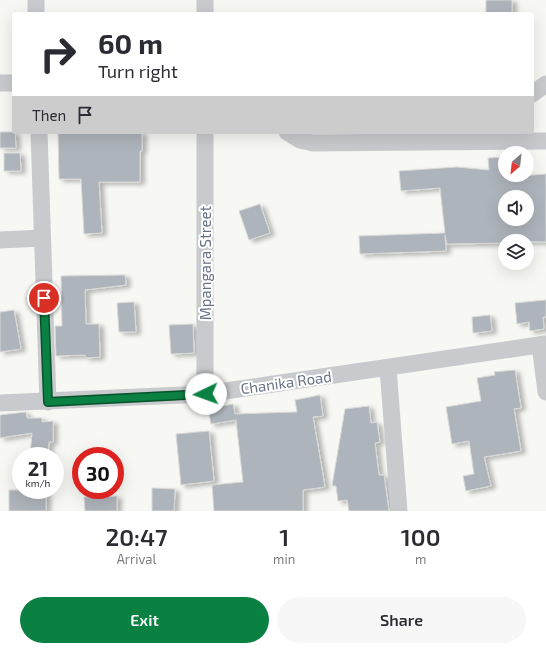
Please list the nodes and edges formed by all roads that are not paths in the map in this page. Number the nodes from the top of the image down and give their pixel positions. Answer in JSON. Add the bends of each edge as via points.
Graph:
{"nodes":[{"id":1,"x":36,"y":0,"type":"edge"},
{"id":2,"x":204,"y":0,"type":"edge"},
{"id":3,"x":36,"y":12,"type":"edge"},
{"id":4,"x":204,"y":12,"type":"edge"},
{"id":5,"x":0,"y":83,"type":"edge"},
{"id":6,"x":12,"y":83,"type":"edge"},
{"id":7,"x":546,"y":84,"type":"edge"},
{"id":8,"x":534,"y":93,"type":"edge"},
{"id":9,"x":39,"y":134,"type":"edge"},
{"id":10,"x":205,"y":134,"type":"edge"},
{"id":11,"x":290,"y":134,"type":"edge"},
{"id":12,"x":478,"y":137,"type":"edge"},
{"id":13,"x":546,"y":141,"type":"edge"},
{"id":14,"x":42,"y":238,"type":"junction"},
{"id":15,"x":0,"y":240,"type":"edge"},
{"id":16,"x":543,"y":345,"type":"edge"},
{"id":17,"x":388,"y":368,"type":"junction"},
{"id":18,"x":546,"y":392,"type":"edge"},
{"id":19,"x":206,"y":394,"type":"junction"},
{"id":20,"x":48,"y":402,"type":"junction"},
{"id":21,"x":0,"y":403,"type":"edge"},
{"id":22,"x":399,"y":511,"type":"edge"}],
"edges":[{"from":1,"to":3,"type":"street"},
{"from":2,"to":4,"type":"street"},
{"from":5,"to":6,"type":"street"},
{"from":7,"to":8,"type":"street"},
{"from":9,"to":14,"type":"street"},
{"from":10,"to":19,"type":"street","name":"Mpangara Street"},
{"from":11,"to":12,"type":"street","via":[[312,143]]},
{"from":12,"to":13,"type":"street"},
{"from":14,"to":15,"type":"street"},
{"from":14,"to":20,"type":"street"},
{"from":16,"to":17,"type":"street","name":"Chanika Road"},
{"from":16,"to":18,"type":"street"},
{"from":17,"to":19,"type":"street","name":"Chanika Road"},
{"from":17,"to":22,"type":"street"},
{"from":19,"to":20,"type":"street","name":"Chanika Road"},
{"from":20,"to":21,"type":"street","name":"Chanika Road"}]}
